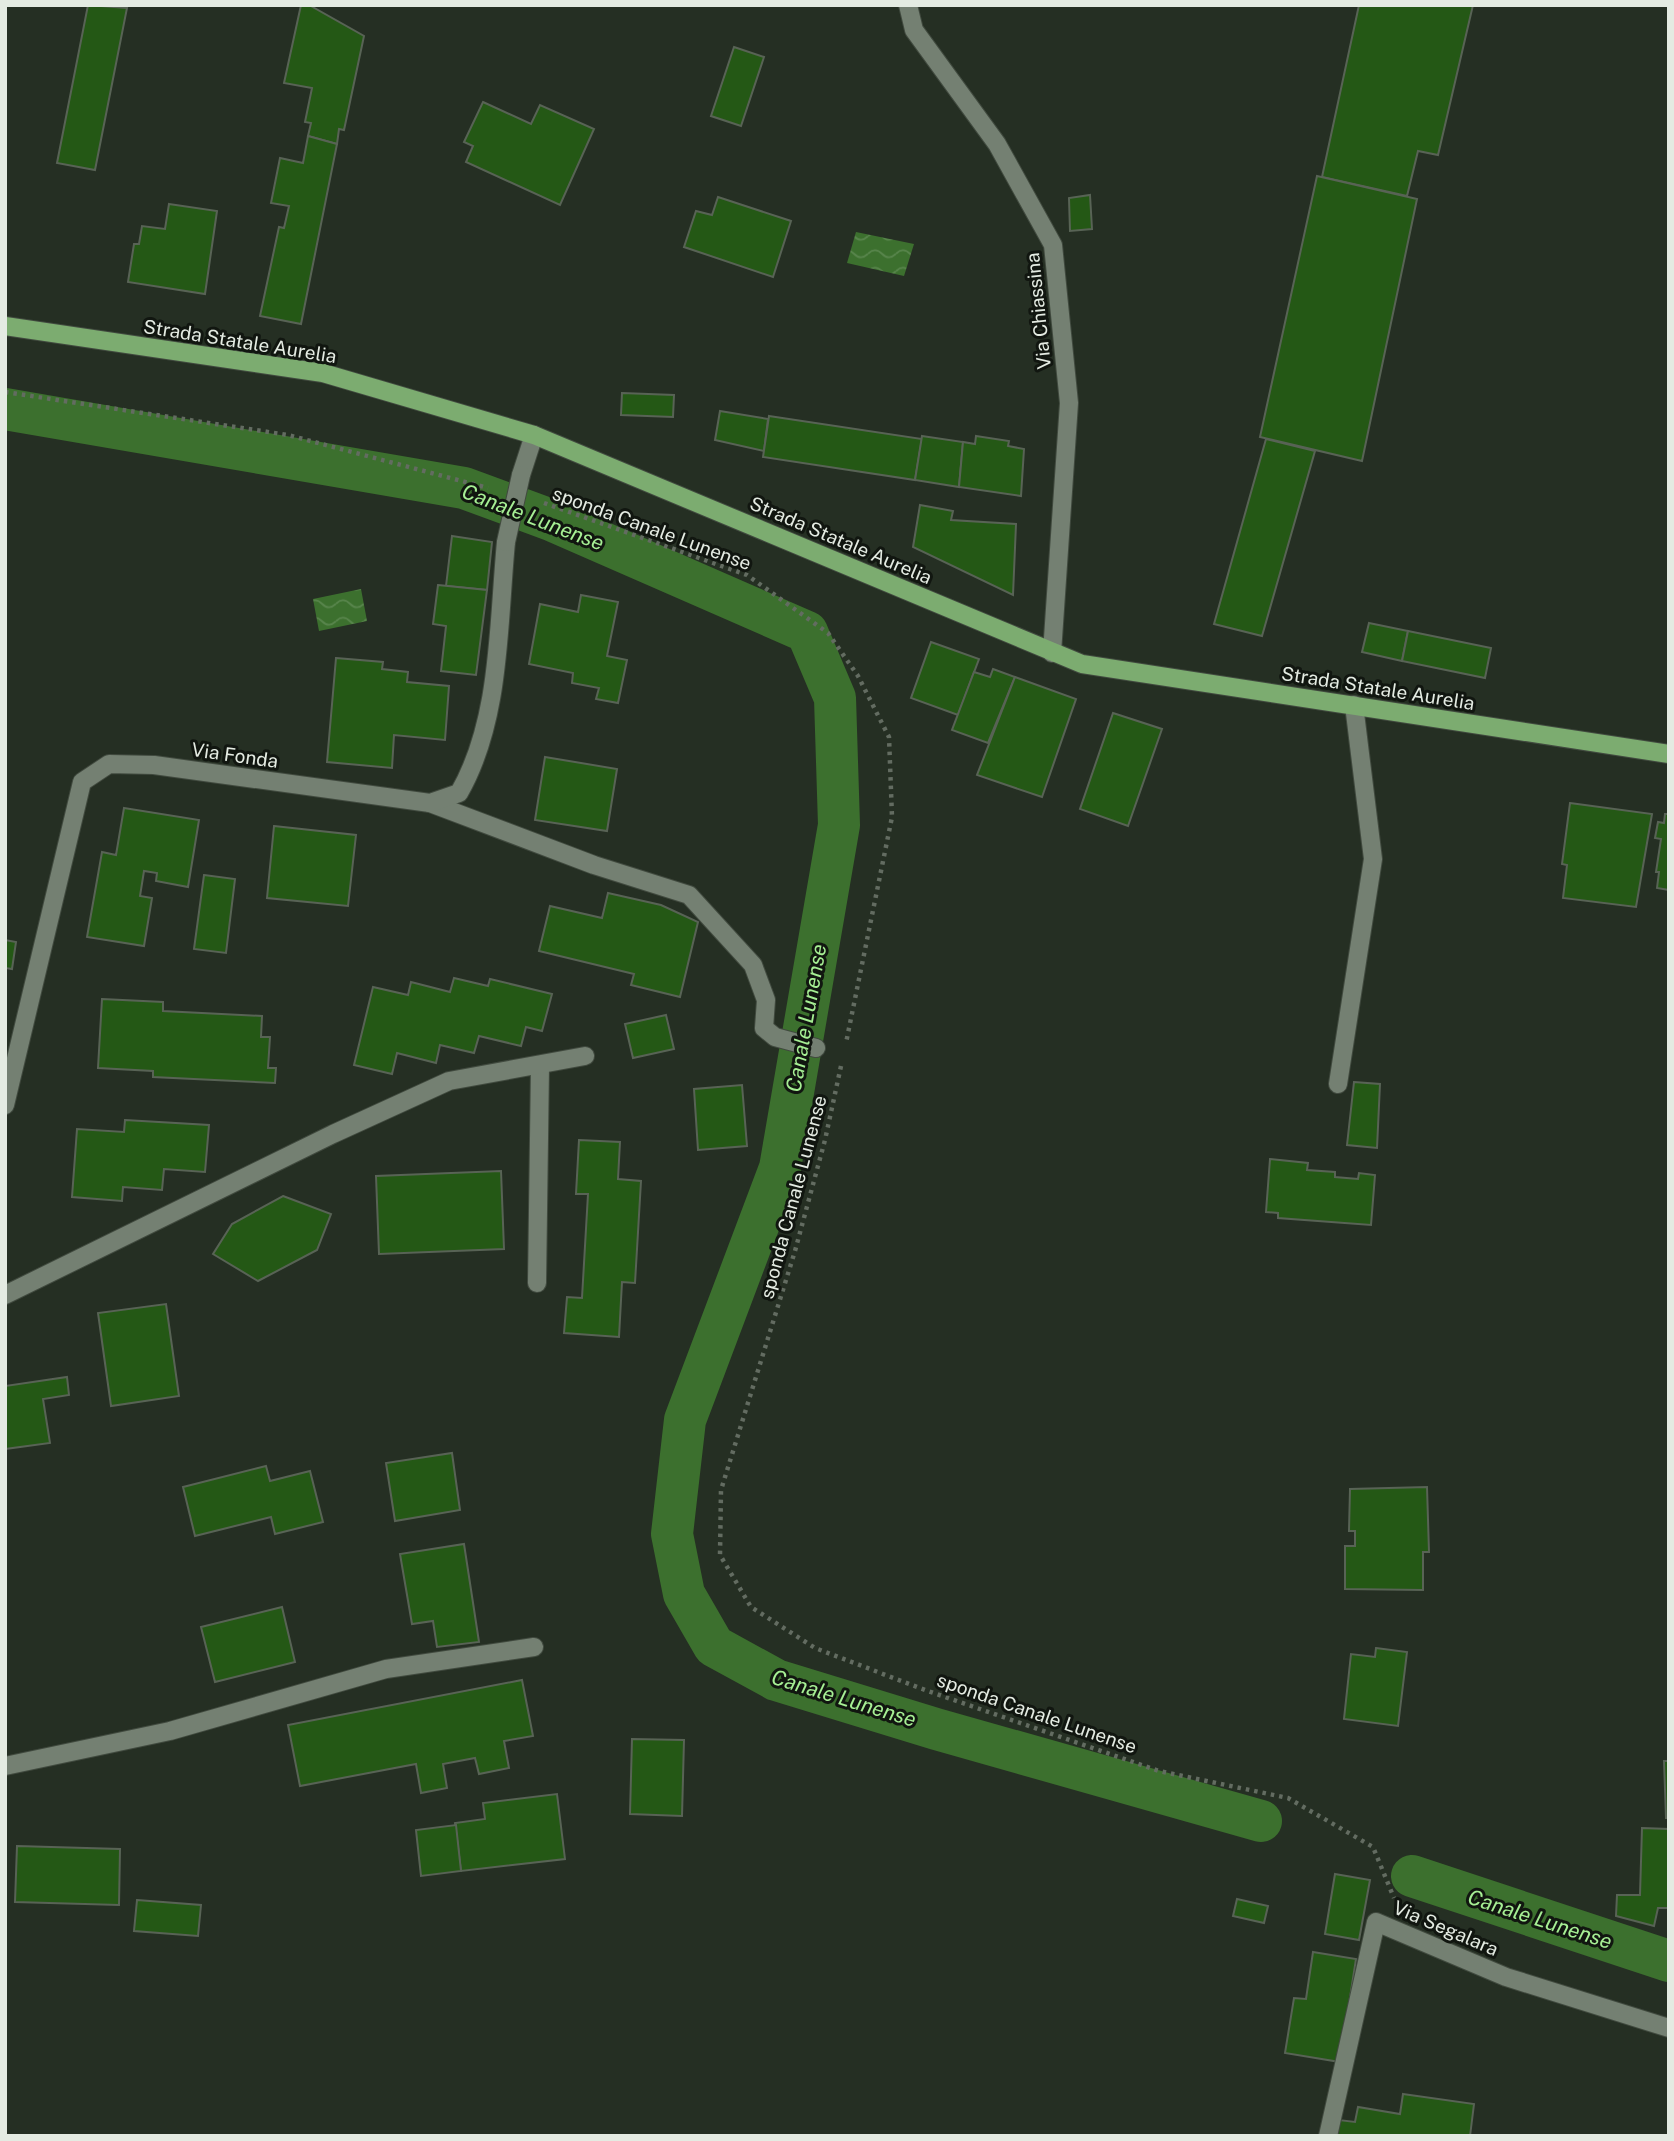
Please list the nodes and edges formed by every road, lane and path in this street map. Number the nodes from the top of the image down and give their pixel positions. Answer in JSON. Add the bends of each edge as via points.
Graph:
{"nodes":[{"id":1,"x":908,"y":5,"type":"edge"},
{"id":2,"x":5,"y":326,"type":"edge"},
{"id":3,"x":5,"y":392,"type":"edge"},
{"id":4,"x":534,"y":435,"type":"junction"},
{"id":5,"x":500,"y":491,"type":"dead end"},
{"id":6,"x":540,"y":502,"type":"dead end"},
{"id":7,"x":1052,"y":653,"type":"junction"},
{"id":8,"x":1354,"y":705,"type":"junction"},
{"id":9,"x":1669,"y":754,"type":"edge"},
{"id":10,"x":430,"y":803,"type":"junction"},
{"id":11,"x":816,"y":1048,"type":"dead end"},
{"id":12,"x":585,"y":1056,"type":"dead end"},
{"id":13,"x":540,"y":1066,"type":"junction"},
{"id":14,"x":1338,"y":1084,"type":"dead end"},
{"id":15,"x":5,"y":1105,"type":"edge"},
{"id":16,"x":537,"y":1283,"type":"dead end"},
{"id":17,"x":5,"y":1295,"type":"edge"},
{"id":18,"x":534,"y":1647,"type":"dead end"},
{"id":19,"x":5,"y":1766,"type":"edge"},
{"id":20,"x":1399,"y":1910,"type":"dead end"},
{"id":21,"x":1669,"y":2028,"type":"edge"},
{"id":22,"x":1328,"y":2136,"type":"edge"}],
"edges":[{"from":1,"to":7,"type":"street","name":"Via Chiassina","via":[[914,30],[997,144],[1053,246],[1069,403]]},
{"from":2,"to":4,"type":"main road","name":"Strada Statale Aurelia","via":[[323,373]]},
{"from":3,"to":5,"type":"path","via":[[288,435]]},
{"from":4,"to":7,"type":"main road","name":"Strada Statale Aurelia"},
{"from":4,"to":10,"type":"street","bridge":true,"via":[[506,542],[493,685],[476,763],[459,793]]},
{"from":6,"to":20,"type":"path","name":"sponda Canale Lunense","via":[[747,575],[828,633],[858,676],[889,737],[892,817],[825,1140],[757,1382],[721,1490],[720,1555],[751,1607],[815,1648],[925,1690],[1159,1771],[1288,1798],[1373,1847]]},
{"from":7,"to":8,"type":"main road","name":"Strada Statale Aurelia","via":[[1082,664]]},
{"from":8,"to":9,"type":"main road","name":"Strada Statale Aurelia"},
{"from":8,"to":14,"type":"street","via":[[1373,859]]},
{"from":10,"to":11,"type":"street","name":"Via Fonda","via":[[594,865],[689,895],[753,965],[766,1000],[765,1028],[775,1037]]},
{"from":10,"to":15,"type":"street","name":"Via Fonda","via":[[154,765],[109,764],[82,782]]},
{"from":12,"to":13,"type":"street"},
{"from":13,"to":16,"type":"street"},
{"from":13,"to":17,"type":"street","via":[[449,1081]]},
{"from":18,"to":19,"type":"street","via":[[386,1669],[170,1731]]},
{"from":21,"to":22,"type":"street","name":"Via Segalara","via":[[1506,1976],[1376,1922]]}]}
